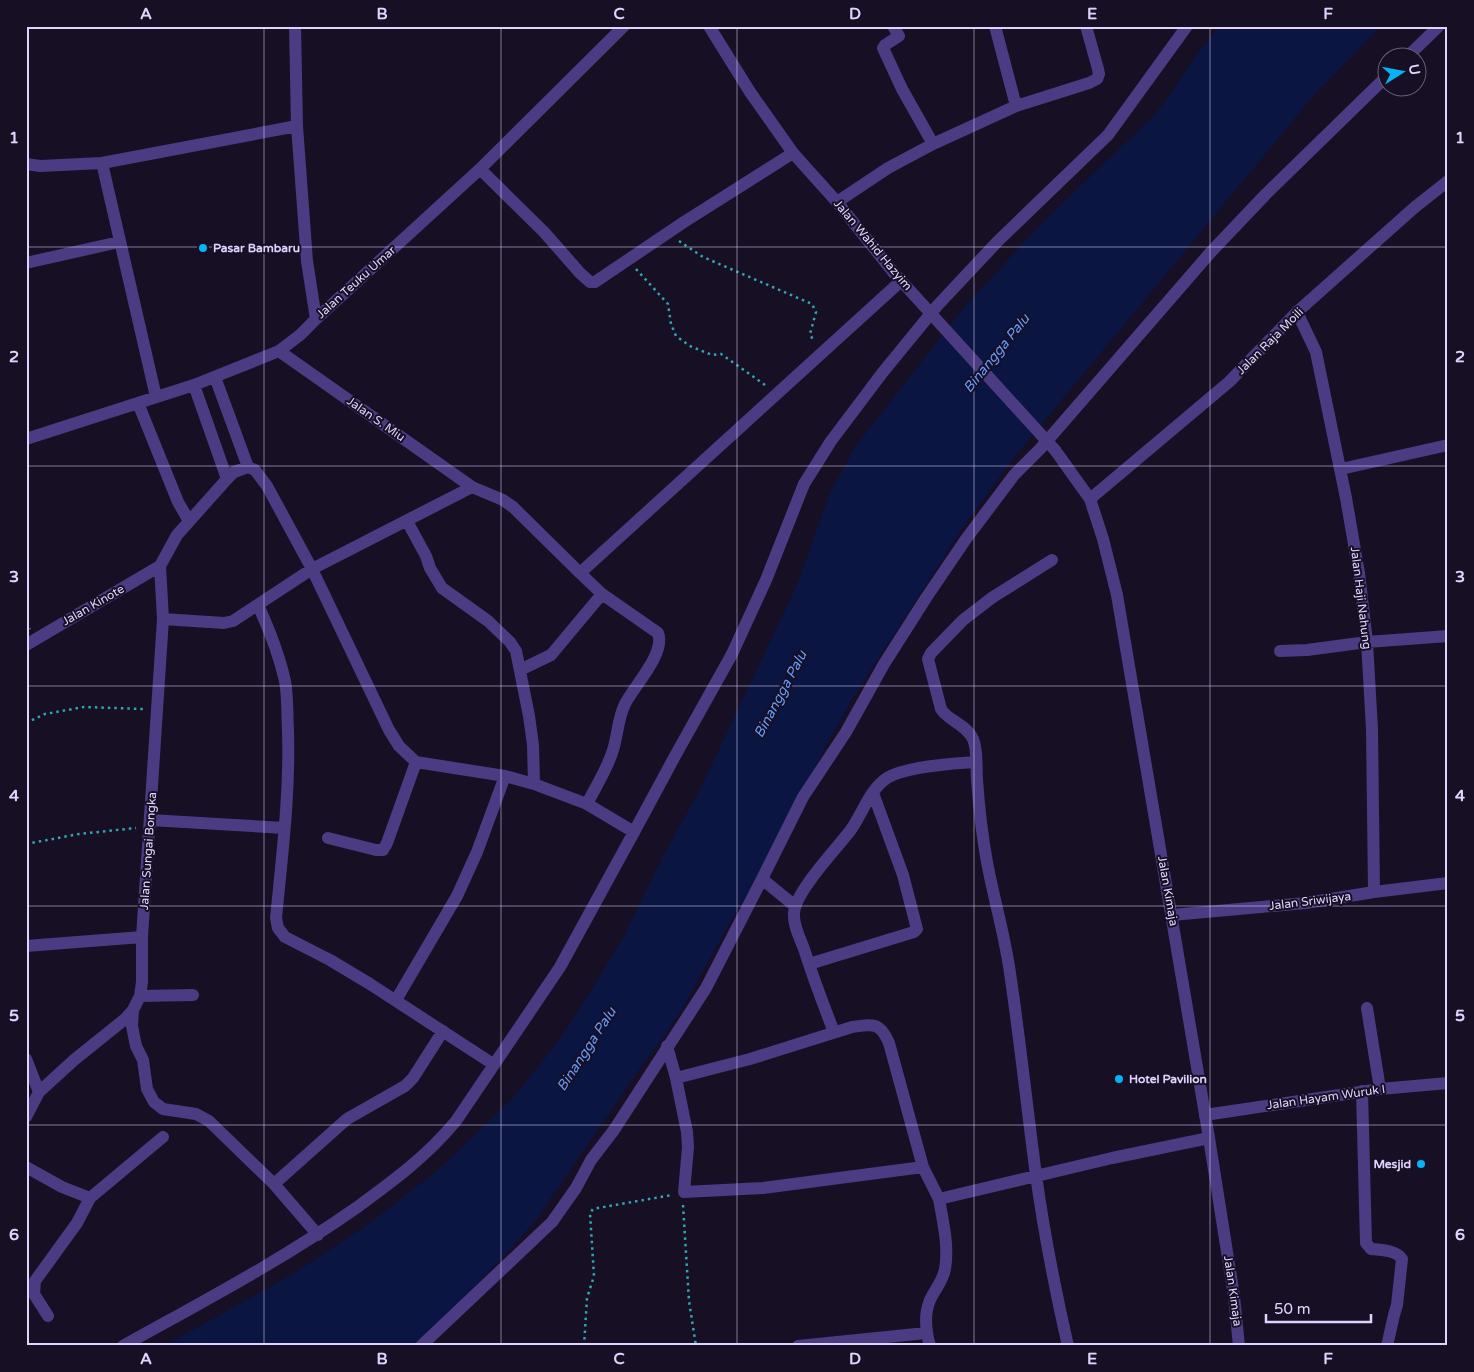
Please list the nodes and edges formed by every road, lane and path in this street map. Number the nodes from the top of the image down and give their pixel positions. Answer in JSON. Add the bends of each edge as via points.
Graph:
{"nodes":[{"id":1,"x":295,"y":26,"type":"edge"},
{"id":2,"x":624,"y":26,"type":"edge"},
{"id":3,"x":709,"y":26,"type":"edge"},
{"id":4,"x":893,"y":26,"type":"edge"},
{"id":5,"x":996,"y":26,"type":"edge"},
{"id":6,"x":1086,"y":26,"type":"edge"},
{"id":7,"x":1187,"y":26,"type":"edge"},
{"id":8,"x":1438,"y":26,"type":"edge"},
{"id":9,"x":1416,"y":48,"type":"edge"},
{"id":10,"x":1376,"y":86,"type":"edge"},
{"id":11,"x":1016,"y":106,"type":"junction"},
{"id":12,"x":296,"y":126,"type":"junction"},
{"id":13,"x":933,"y":144,"type":"junction"},
{"id":14,"x":793,"y":153,"type":"junction"},
{"id":15,"x":102,"y":163,"type":"junction"},
{"id":16,"x":26,"y":164,"type":"edge"},
{"id":17,"x":480,"y":169,"type":"junction"},
{"id":18,"x":1448,"y":181,"type":"edge"},
{"id":19,"x":837,"y":202,"type":"junction"},
{"id":20,"x":668,"y":233,"type":"junction"},
{"id":21,"x":119,"y":242,"type":"junction"},
{"id":22,"x":628,"y":261,"type":"junction"},
{"id":23,"x":26,"y":263,"type":"edge"},
{"id":24,"x":898,"y":277,"type":"junction"},
{"id":25,"x":1297,"y":312,"type":"junction"},
{"id":26,"x":316,"y":319,"type":"junction"},
{"id":27,"x":280,"y":351,"type":"junction"},
{"id":28,"x":823,"y":352,"type":"junction"},
{"id":29,"x":215,"y":377,"type":"junction"},
{"id":30,"x":194,"y":385,"type":"junction"},
{"id":31,"x":777,"y":395,"type":"junction"},
{"id":32,"x":156,"y":397,"type":"junction"},
{"id":33,"x":138,"y":403,"type":"junction"},
{"id":34,"x":26,"y":440,"type":"edge"},
{"id":35,"x":1448,"y":446,"type":"edge"},
{"id":36,"x":1055,"y":450,"type":"joint"},
{"id":37,"x":248,"y":467,"type":"junction"},
{"id":38,"x":1341,"y":469,"type":"junction"},
{"id":39,"x":227,"y":479,"type":"junction"},
{"id":40,"x":472,"y":487,"type":"junction"},
{"id":41,"x":1090,"y":499,"type":"junction"},
{"id":42,"x":189,"y":521,"type":"junction"},
{"id":43,"x":407,"y":522,"type":"junction"},
{"id":44,"x":1052,"y":560,"type":"dead end"},
{"id":45,"x":160,"y":566,"type":"junction"},
{"id":46,"x":312,"y":569,"type":"junction"},
{"id":47,"x":580,"y":574,"type":"junction"},
{"id":48,"x":602,"y":594,"type":"junction"},
{"id":49,"x":258,"y":605,"type":"junction"},
{"id":50,"x":163,"y":619,"type":"junction"},
{"id":51,"x":1448,"y":636,"type":"edge"},
{"id":52,"x":1367,"y":642,"type":"junction"},
{"id":53,"x":26,"y":645,"type":"edge"},
{"id":54,"x":1280,"y":650,"type":"dead end"},
{"id":55,"x":520,"y":670,"type":"junction"},
{"id":56,"x":157,"y":709,"type":"junction"},
{"id":57,"x":26,"y":723,"type":"edge"},
{"id":58,"x":416,"y":762,"type":"junction"},
{"id":59,"x":976,"y":762,"type":"junction"},
{"id":60,"x":505,"y":776,"type":"junction"},
{"id":61,"x":534,"y":784,"type":"junction"},
{"id":62,"x":873,"y":793,"type":"junction"},
{"id":63,"x":586,"y":804,"type":"junction"},
{"id":64,"x":150,"y":824,"type":"junction"},
{"id":65,"x":284,"y":828,"type":"junction"},
{"id":66,"x":634,"y":832,"type":"junction"},
{"id":67,"x":328,"y":838,"type":"dead end"},
{"id":68,"x":26,"y":844,"type":"edge"},
{"id":69,"x":762,"y":879,"type":"junction"},
{"id":70,"x":1448,"y":883,"type":"edge"},
{"id":71,"x":1374,"y":892,"type":"junction"},
{"id":72,"x":795,"y":906,"type":"junction"},
{"id":73,"x":1172,"y":915,"type":"junction"},
{"id":74,"x":142,"y":938,"type":"junction"},
{"id":75,"x":26,"y":946,"type":"edge"},
{"id":76,"x":809,"y":964,"type":"junction"},
{"id":77,"x":140,"y":996,"type":"junction"},
{"id":78,"x":193,"y":996,"type":"dead end"},
{"id":79,"x":396,"y":1000,"type":"junction"},
{"id":80,"x":1366,"y":1008,"type":"dead end"},
{"id":81,"x":133,"y":1010,"type":"junction"},
{"id":82,"x":443,"y":1031,"type":"junction"},
{"id":83,"x":834,"y":1032,"type":"junction"},
{"id":84,"x":667,"y":1046,"type":"junction"},
{"id":85,"x":26,"y":1059,"type":"edge"},
{"id":86,"x":493,"y":1064,"type":"junction"},
{"id":87,"x":676,"y":1078,"type":"junction"},
{"id":88,"x":1448,"y":1083,"type":"edge"},
{"id":89,"x":1380,"y":1089,"type":"junction"},
{"id":90,"x":1362,"y":1091,"type":"junction"},
{"id":91,"x":39,"y":1092,"type":"junction"},
{"id":92,"x":1205,"y":1115,"type":"junction"},
{"id":93,"x":26,"y":1118,"type":"edge"},
{"id":94,"x":163,"y":1137,"type":"dead end"},
{"id":95,"x":1209,"y":1138,"type":"junction"},
{"id":96,"x":26,"y":1167,"type":"edge"},
{"id":97,"x":923,"y":1167,"type":"junction"},
{"id":98,"x":1036,"y":1176,"type":"junction"},
{"id":99,"x":274,"y":1184,"type":"junction"},
{"id":100,"x":684,"y":1192,"type":"junction"},
{"id":101,"x":90,"y":1198,"type":"junction"},
{"id":102,"x":939,"y":1199,"type":"junction"},
{"id":103,"x":318,"y":1235,"type":"junction"},
{"id":104,"x":48,"y":1316,"type":"dead end"},
{"id":105,"x":926,"y":1332,"type":"junction"},
{"id":106,"x":124,"y":1346,"type":"edge"},
{"id":107,"x":421,"y":1346,"type":"edge"},
{"id":108,"x":584,"y":1346,"type":"edge"},
{"id":109,"x":696,"y":1346,"type":"edge"},
{"id":110,"x":798,"y":1346,"type":"edge"},
{"id":111,"x":930,"y":1346,"type":"edge"},
{"id":112,"x":1068,"y":1346,"type":"edge"},
{"id":113,"x":1240,"y":1346,"type":"edge"},
{"id":114,"x":1387,"y":1346,"type":"edge"}],
"edges":[{"from":1,"to":12,"type":"street"},
{"from":2,"to":17,"type":"street","name":"Jalan Teuku Umar"},
{"from":3,"to":14,"type":"street","name":"Jalan Wahid Hazyim"},
{"from":4,"to":13,"type":"street","via":[[899,36],[882,48]]},
{"from":5,"to":11,"type":"street"},
{"from":6,"to":11,"type":"street","via":[[1098,69],[1097,79]]},
{"from":7,"to":66,"type":"street","via":[[1108,134],[998,241],[937,306],[831,441],[804,484],[732,654]]},
{"from":8,"to":9,"type":"street"},
{"from":10,"to":69,"type":"street","via":[[1210,253],[1014,476],[966,539],[884,664],[846,732],[802,797]]},
{"from":11,"to":13,"type":"street"},
{"from":12,"to":15,"type":"street"},
{"from":12,"to":26,"type":"street","via":[[307,261]]},
{"from":13,"to":19,"type":"street","via":[[888,168]]},
{"from":14,"to":19,"type":"street","name":"Jalan Wahid Hazyim"},
{"from":14,"to":20,"type":"street"},
{"from":15,"to":16,"type":"street"},
{"from":15,"to":21,"type":"street"},
{"from":17,"to":22,"type":"street","via":[[590,282],[596,282]]},
{"from":17,"to":26,"type":"street","name":"Jalan Teuku Umar"},
{"from":18,"to":25,"type":"street","name":"Jalan Raja Moili"},
{"from":19,"to":24,"type":"street","name":"Jalan Wahid Hazyim"},
{"from":20,"to":22,"type":"street"},
{"from":20,"to":28,"type":"path","via":[[703,257],[812,304],[816,312],[811,339]]},
{"from":21,"to":23,"type":"street"},
{"from":21,"to":32,"type":"street"},
{"from":22,"to":31,"type":"path","via":[[668,304],[676,336],[690,346],[712,355],[720,354]]},
{"from":24,"to":28,"type":"street"},
{"from":24,"to":36,"type":"street","name":"Jalan Wahid Hazyim","bridge":true},
{"from":25,"to":38,"type":"street","name":"Jalan Haji Nahung","via":[[1316,352]]},
{"from":25,"to":41,"type":"street","name":"Jalan Raja Moili","via":[[1230,382]]},
{"from":26,"to":27,"type":"street","name":"Jalan Teuku Umar"},
{"from":27,"to":29,"type":"street","name":"Jalan Teuku Umar"},
{"from":27,"to":40,"type":"street","name":"Jalan S. Miu"},
{"from":28,"to":31,"type":"street"},
{"from":29,"to":30,"type":"street","name":"Jalan Teuku Umar"},
{"from":29,"to":37,"type":"street"},
{"from":30,"to":32,"type":"street","name":"Jalan Teuku Umar"},
{"from":30,"to":39,"type":"street"},
{"from":31,"to":47,"type":"street"},
{"from":32,"to":33,"type":"street","name":"Jalan Teuku Umar"},
{"from":33,"to":34,"type":"street","name":"Jalan Teuku Umar"},
{"from":33,"to":42,"type":"street","via":[[178,502]]},
{"from":35,"to":38,"type":"street"},
{"from":36,"to":41,"type":"street","name":"Jalan Kimaja"},
{"from":37,"to":39,"type":"street","via":[[234,472]]},
{"from":37,"to":46,"type":"street","via":[[255,470],[267,486]]},
{"from":38,"to":52,"type":"street","name":"Jalan Haji Nahung"},
{"from":39,"to":42,"type":"street"},
{"from":40,"to":43,"type":"street"},
{"from":40,"to":47,"type":"street","name":"Jalan S. Miu","via":[[513,506]]},
{"from":41,"to":73,"type":"street","name":"Jalan Kimaja","via":[[1117,595]]},
{"from":42,"to":45,"type":"street"},
{"from":43,"to":46,"type":"street"},
{"from":43,"to":55,"type":"street","via":[[442,588],[499,630],[516,652]]},
{"from":44,"to":59,"type":"street","via":[[963,620],[928,657],[939,705],[944,714],[954,719],[973,738]]},
{"from":45,"to":50,"type":"street","name":"Jalan Sungai Bongka"},
{"from":45,"to":53,"type":"street","name":"Jalan Kinote"},
{"from":46,"to":49,"type":"street"},
{"from":46,"to":58,"type":"street","via":[[389,730],[399,746]]},
{"from":47,"to":48,"type":"street","name":"Jalan S. Miu"},
{"from":48,"to":55,"type":"street","via":[[551,655]]},
{"from":48,"to":63,"type":"street","name":"Jalan S. Miu","via":[[658,633],[660,643],[625,704],[613,751]]},
{"from":49,"to":50,"type":"street","via":[[224,623]]},
{"from":49,"to":65,"type":"street","via":[[272,637],[285,682],[289,758]]},
{"from":50,"to":56,"type":"street","name":"Jalan Sungai Bongka"},
{"from":51,"to":52,"type":"street"},
{"from":52,"to":54,"type":"street"},
{"from":52,"to":71,"type":"street","name":"Jalan Haji Nahung","via":[[1372,729]]},
{"from":55,"to":61,"type":"street","via":[[534,745]]},
{"from":56,"to":57,"type":"path","via":[[84,707],[45,714]]},
{"from":56,"to":64,"type":"street","name":"Jalan Sungai Bongka"},
{"from":58,"to":60,"type":"street"},
{"from":58,"to":67,"type":"street","via":[[383,850]]},
{"from":59,"to":62,"type":"street","via":[[903,772],[887,778]]},
{"from":59,"to":98,"type":"street","via":[[987,863],[1010,973]]},
{"from":60,"to":61,"type":"street"},
{"from":60,"to":79,"type":"street","via":[[457,896]]},
{"from":61,"to":63,"type":"street"},
{"from":62,"to":72,"type":"street","via":[[851,830],[818,870]]},
{"from":62,"to":76,"type":"street","via":[[903,875],[917,929]]},
{"from":63,"to":66,"type":"street"},
{"from":64,"to":65,"type":"street"},
{"from":64,"to":68,"type":"path"},
{"from":64,"to":74,"type":"street","name":"Jalan Sungai Bongka"},
{"from":65,"to":79,"type":"street","via":[[276,918],[278,928],[285,937]]},
{"from":66,"to":86,"type":"street","via":[[560,967]]},
{"from":69,"to":72,"type":"street"},
{"from":69,"to":84,"type":"street","via":[[706,988]]},
{"from":70,"to":71,"type":"street","name":"Jalan Sriwijaya"},
{"from":71,"to":73,"type":"street","name":"Jalan Sriwijaya","via":[[1306,903]]},
{"from":72,"to":76,"type":"street","via":[[795,920]]},
{"from":73,"to":92,"type":"street","name":"Jalan Kimaja"},
{"from":74,"to":75,"type":"street"},
{"from":74,"to":77,"type":"street","name":"Jalan Sungai Bongka"},
{"from":76,"to":83,"type":"street"},
{"from":77,"to":78,"type":"street"},
{"from":77,"to":81,"type":"street","name":"Jalan Sungai Bongka"},
{"from":79,"to":82,"type":"street"},
{"from":80,"to":89,"type":"street"},
{"from":81,"to":91,"type":"street","name":"Jalan Sungai Bongka"},
{"from":81,"to":99,"type":"street","via":[[132,1026],[143,1060],[147,1089],[154,1102],[163,1109],[196,1114],[209,1121]]},
{"from":82,"to":86,"type":"street"},
{"from":82,"to":99,"type":"street","via":[[405,1086],[347,1119]]},
{"from":83,"to":87,"type":"street"},
{"from":83,"to":97,"type":"street","via":[[868,1025],[884,1031]]},
{"from":84,"to":87,"type":"street"},
{"from":84,"to":107,"type":"street","via":[[552,1222]]},
{"from":85,"to":91,"type":"street"},
{"from":86,"to":103,"type":"street","via":[[456,1121],[436,1144],[390,1183]]},
{"from":87,"to":100,"type":"street","via":[[687,1132]]},
{"from":88,"to":89,"type":"street","name":"Jalan Hayam Wuruk I"},
{"from":89,"to":90,"type":"street","name":"Jalan Hayam Wuruk I"},
{"from":90,"to":92,"type":"street","name":"Jalan Hayam Wuruk I"},
{"from":90,"to":114,"type":"street","via":[[1366,1243],[1371,1249],[1391,1252],[1402,1259],[1399,1296]]},
{"from":91,"to":93,"type":"street"},
{"from":92,"to":95,"type":"street","name":"Jalan Kimaja"},
{"from":94,"to":101,"type":"street"},
{"from":95,"to":98,"type":"street"},
{"from":95,"to":113,"type":"street","name":"Jalan Kimaja"},
{"from":96,"to":101,"type":"street"},
{"from":97,"to":100,"type":"street","via":[[763,1188]]},
{"from":97,"to":102,"type":"street"},
{"from":98,"to":102,"type":"street"},
{"from":98,"to":112,"type":"street"},
{"from":99,"to":103,"type":"street"},
{"from":100,"to":108,"type":"path","via":[[598,1208],[590,1213],[594,1276],[587,1298]]},
{"from":100,"to":109,"type":"path","via":[[689,1301]]},
{"from":101,"to":104,"type":"street","via":[[77,1223],[35,1281],[34,1294]]},
{"from":102,"to":105,"type":"street","via":[[947,1248],[945,1270],[929,1301]]},
{"from":103,"to":106,"type":"street"},
{"from":105,"to":110,"type":"street"},
{"from":105,"to":111,"type":"street"}]}
